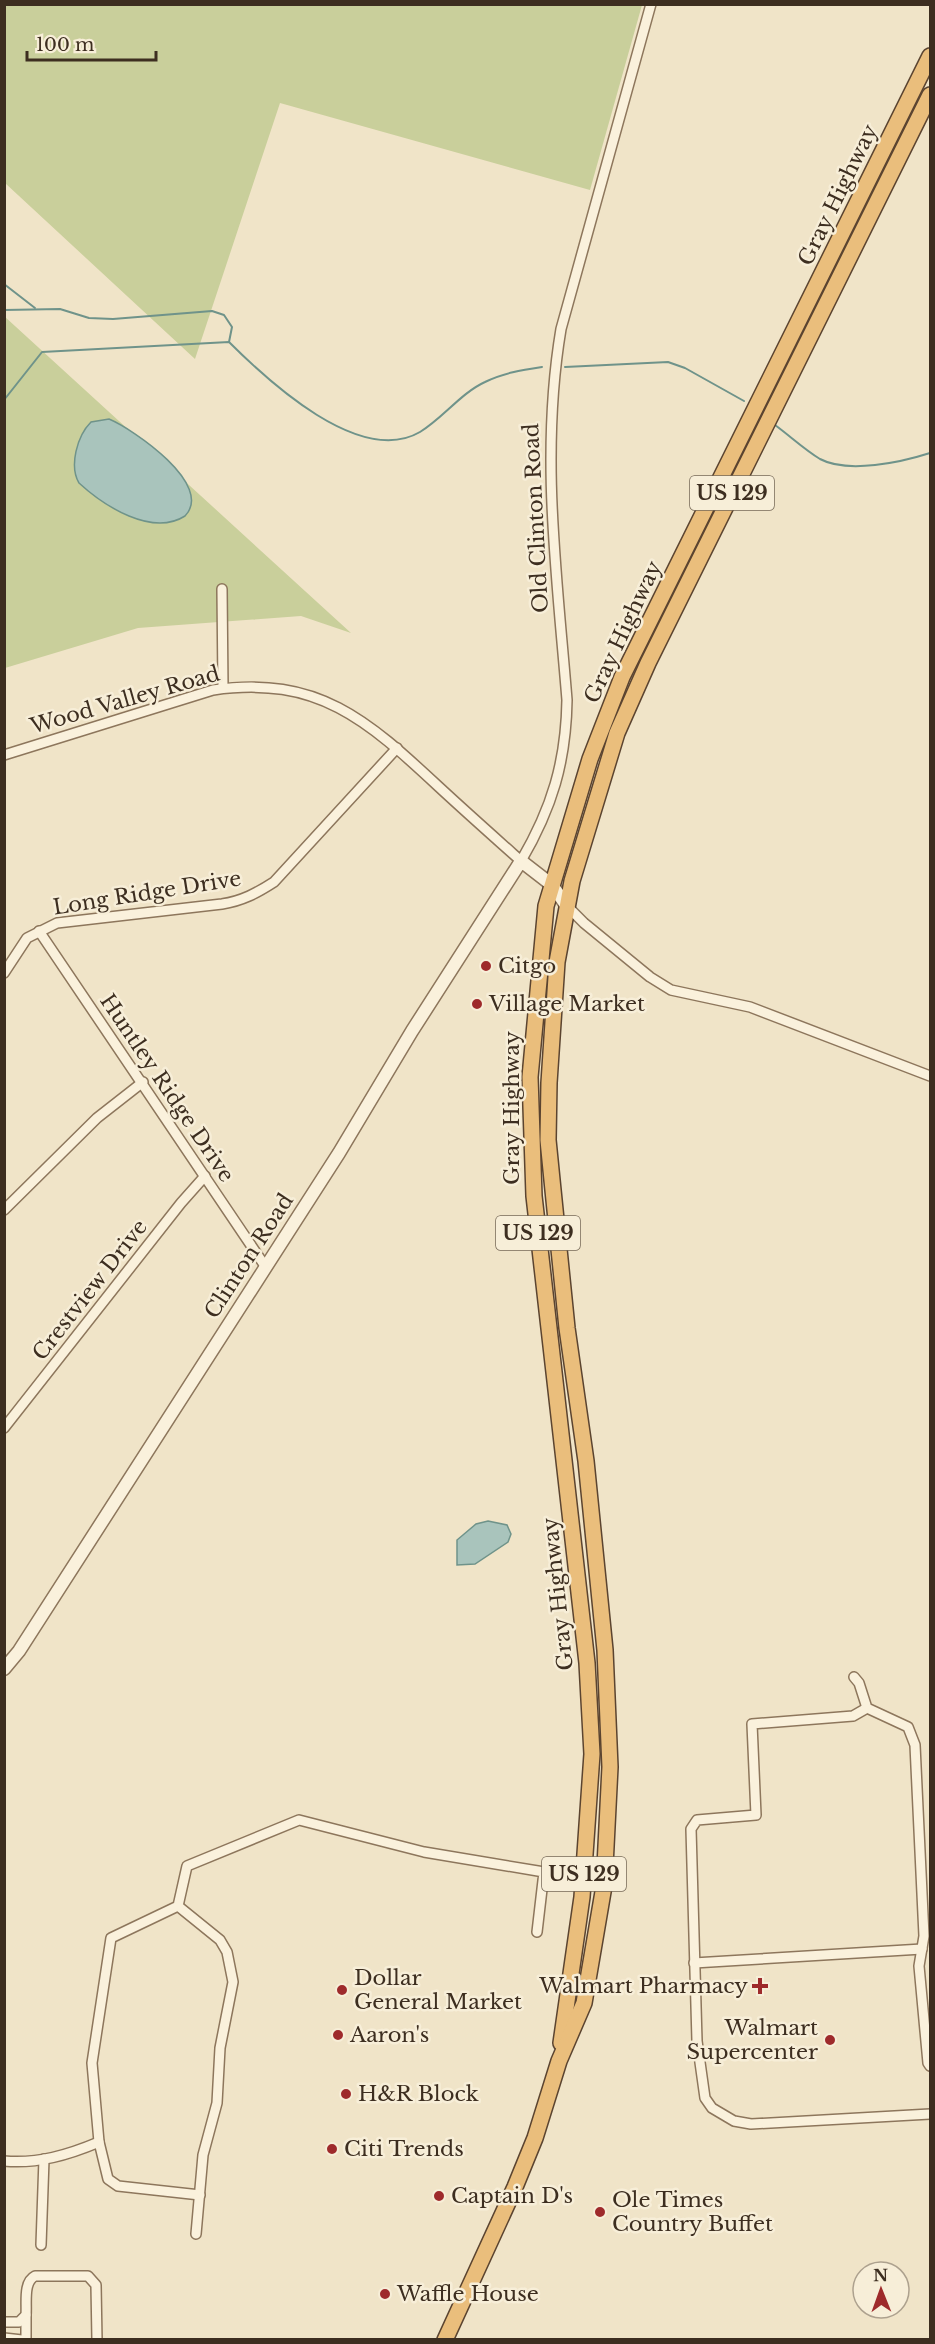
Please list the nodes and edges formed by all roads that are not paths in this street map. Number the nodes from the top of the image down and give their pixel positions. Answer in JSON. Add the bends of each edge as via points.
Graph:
{"nodes":[{"id":1,"x":651,"y":4,"type":"edge"},
{"id":2,"x":929,"y":60,"type":"edge"},
{"id":3,"x":930,"y":95,"type":"edge"},
{"id":4,"x":222,"y":589,"type":"dead end"},
{"id":5,"x":223,"y":688,"type":"junction"},
{"id":6,"x":397,"y":748,"type":"junction"},
{"id":7,"x":4,"y":755,"type":"edge"},
{"id":8,"x":521,"y":861,"type":"junction"},
{"id":9,"x":552,"y":885,"type":"junction"},
{"id":10,"x":566,"y":905,"type":"junction"},
{"id":11,"x":39,"y":930,"type":"junction"},
{"id":12,"x":4,"y":973,"type":"edge"},
{"id":13,"x":930,"y":1076,"type":"edge"},
{"id":14,"x":143,"y":1082,"type":"junction"},
{"id":15,"x":205,"y":1176,"type":"junction"},
{"id":16,"x":4,"y":1210,"type":"edge"},
{"id":17,"x":265,"y":1266,"type":"junction"},
{"id":18,"x":4,"y":1428,"type":"edge"},
{"id":19,"x":4,"y":1669,"type":"edge"},
{"id":20,"x":854,"y":1677,"type":"dead end"},
{"id":21,"x":867,"y":1708,"type":"junction"},
{"id":22,"x":178,"y":1906,"type":"junction"},
{"id":23,"x":537,"y":1932,"type":"dead end"},
{"id":24,"x":922,"y":1949,"type":"junction"},
{"id":25,"x":694,"y":1963,"type":"junction"},
{"id":26,"x":559,"y":2061,"type":"junction"},
{"id":27,"x":930,"y":2066,"type":"edge"},
{"id":28,"x":930,"y":2114,"type":"edge"},
{"id":29,"x":99,"y":2142,"type":"junction"},
{"id":30,"x":44,"y":2159,"type":"junction"},
{"id":31,"x":4,"y":2161,"type":"edge"},
{"id":32,"x":200,"y":2195,"type":"junction"},
{"id":33,"x":196,"y":2234,"type":"dead end"},
{"id":34,"x":41,"y":2245,"type":"dead end"},
{"id":35,"x":26,"y":2315,"type":"junction"},
{"id":36,"x":4,"y":2322,"type":"edge"},
{"id":37,"x":4,"y":2338,"type":"edge"},
{"id":38,"x":24,"y":2340,"type":"edge"},
{"id":39,"x":97,"y":2340,"type":"edge"},
{"id":40,"x":445,"y":2340,"type":"edge"}],
"edges":[{"from":1,"to":8,"type":"street","name":"Old Clinton Road","via":[[557,351],[549,464],[567,729],[556,786],[536,836]]},
{"from":2,"to":9,"type":"highway","name":"Gray Highway","number":"US 129","via":[[622,677],[590,759]]},
{"from":3,"to":10,"type":"highway","name":"Gray Highway","number":"US 129","via":[[648,663],[607,764]]},
{"from":4,"to":5,"type":"street"},
{"from":5,"to":6,"type":"street","name":"Wood Valley Road","via":[[266,687],[325,700],[359,718]]},
{"from":5,"to":7,"type":"street","name":"Wood Valley Road"},
{"from":6,"to":8,"type":"street","name":"Wood Valley Road"},
{"from":6,"to":11,"type":"street","name":"Long Ridge Drive","via":[[274,882],[248,898],[68,921]]},
{"from":8,"to":9,"type":"street"},
{"from":8,"to":17,"type":"street","name":"Clinton Road"},
{"from":9,"to":10,"type":"street"},
{"from":9,"to":26,"type":"highway","name":"Gray Highway","number":"US 129","via":[[541,944],[530,1077],[534,1196],[586,1651],[592,1754],[583,1887]]},
{"from":10,"to":13,"type":"street","via":[[671,990],[750,1007]]},
{"from":10,"to":26,"type":"highway","name":"Gray Highway","number":"US 129","via":[[553,999],[548,1140],[602,1614],[610,1767],[604,1886],[593,1956],[584,2003]]},
{"from":11,"to":12,"type":"street","name":"Long Ridge Drive","via":[[27,938]]},
{"from":11,"to":14,"type":"street","name":"Huntley Ridge Drive"},
{"from":14,"to":15,"type":"street","name":"Huntley Ridge Drive"},
{"from":14,"to":16,"type":"street","via":[[97,1118]]},
{"from":15,"to":17,"type":"street","name":"Huntley Ridge Drive"},
{"from":15,"to":18,"type":"street","name":"Crestview Drive"},
{"from":17,"to":19,"type":"street","name":"Clinton Road"},
{"from":20,"to":21,"type":"street"},
{"from":21,"to":24,"type":"street","via":[[908,1727],[915,1745]]},
{"from":21,"to":25,"type":"street","via":[[853,1716],[752,1725],[756,1815],[697,1820],[690,1829]]},
{"from":22,"to":23,"type":"street","via":[[187,1866],[299,1820],[424,1852],[544,1872]]},
{"from":22,"to":29,"type":"street","via":[[111,1938],[92,2063]]},
{"from":22,"to":32,"type":"street","via":[[220,1940],[233,1982],[223,2023],[217,2103],[203,2155]]},
{"from":24,"to":25,"type":"street"},
{"from":24,"to":27,"type":"street","via":[[919,1966]]},
{"from":25,"to":28,"type":"street","via":[[697,2041],[705,2098],[712,2108],[734,2121],[751,2124]]},
{"from":26,"to":40,"type":"highway","name":"Gray Highway","number":"US 129","via":[[515,2187]]},
{"from":29,"to":30,"type":"street"},
{"from":29,"to":32,"type":"street","via":[[104,2173],[113,2185]]},
{"from":30,"to":31,"type":"street","via":[[23,2164]]},
{"from":30,"to":34,"type":"street"},
{"from":32,"to":33,"type":"street"},
{"from":35,"to":36,"type":"street","via":[[19,2322]]},
{"from":35,"to":38,"type":"street"},
{"from":35,"to":39,"type":"street","via":[[30,2279],[88,2276],[96,2285]]},
{"from":37,"to":38,"type":"street"}]}
